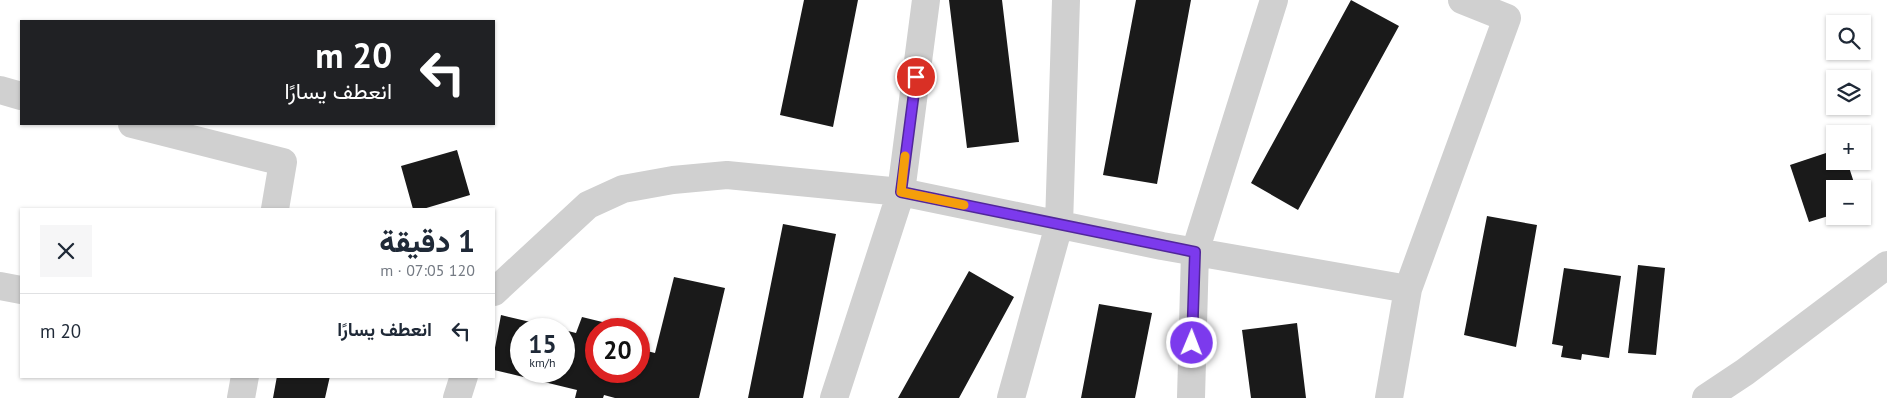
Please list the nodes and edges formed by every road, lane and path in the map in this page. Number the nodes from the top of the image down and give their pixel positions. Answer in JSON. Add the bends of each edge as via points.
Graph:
{"nodes":[{"id":1,"x":926,"y":0,"type":"edge"},
{"id":2,"x":1066,"y":0,"type":"edge"},
{"id":3,"x":1274,"y":0,"type":"edge"},
{"id":4,"x":1462,"y":0,"type":"edge"},
{"id":5,"x":0,"y":90,"type":"edge"},
{"id":6,"x":20,"y":96,"type":"edge"},
{"id":7,"x":136,"y":125,"type":"edge"},
{"id":8,"x":901,"y":192,"type":"junction"},
{"id":9,"x":275,"y":208,"type":"edge"},
{"id":10,"x":1059,"y":225,"type":"junction"},
{"id":11,"x":1195,"y":252,"type":"junction"},
{"id":12,"x":1887,"y":265,"type":"edge"},
{"id":13,"x":0,"y":286,"type":"edge"},
{"id":14,"x":1408,"y":289,"type":"junction"},
{"id":15,"x":20,"y":290,"type":"edge"},
{"id":16,"x":495,"y":291,"type":"edge"},
{"id":17,"x":245,"y":378,"type":"edge"},
{"id":18,"x":463,"y":378,"type":"edge"},
{"id":19,"x":241,"y":398,"type":"edge"},
{"id":20,"x":457,"y":398,"type":"edge"},
{"id":21,"x":834,"y":398,"type":"edge"},
{"id":22,"x":1011,"y":398,"type":"edge"},
{"id":23,"x":1191,"y":398,"type":"edge"},
{"id":24,"x":1389,"y":398,"type":"edge"},
{"id":25,"x":1706,"y":398,"type":"edge"}],
"edges":[{"from":1,"to":8,"type":"lane"},
{"from":2,"to":10,"type":"lane"},
{"from":3,"to":11,"type":"lane"},
{"from":4,"to":14,"type":"lane","via":[[1507,18]]},
{"from":5,"to":6,"type":"lane"},
{"from":7,"to":9,"type":"lane","via":[[283,162]]},
{"from":8,"to":10,"type":"lane"},
{"from":8,"to":16,"type":"lane","via":[[727,175],[623,189],[588,205]]},
{"from":8,"to":21,"type":"lane"},
{"from":10,"to":11,"type":"lane"},
{"from":10,"to":22,"type":"lane"},
{"from":11,"to":14,"type":"lane"},
{"from":11,"to":23,"type":"lane"},
{"from":12,"to":25,"type":"lane"},
{"from":13,"to":15,"type":"lane"},
{"from":14,"to":24,"type":"lane"},
{"from":17,"to":19,"type":"lane"},
{"from":18,"to":20,"type":"lane"}]}
